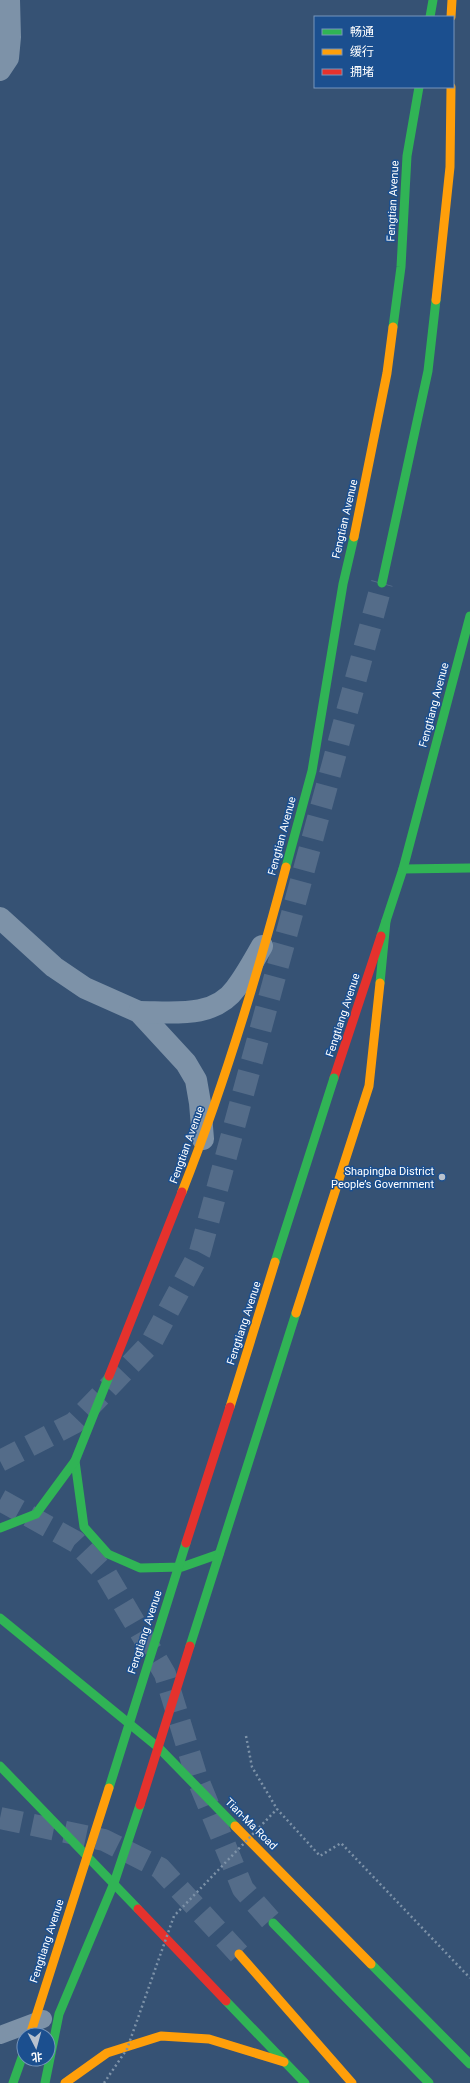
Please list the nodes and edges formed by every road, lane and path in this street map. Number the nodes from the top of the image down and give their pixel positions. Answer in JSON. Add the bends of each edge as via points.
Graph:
{"nodes":[{"id":1,"x":9,"y":0,"type":"edge"},
{"id":2,"x":433,"y":0,"type":"edge"},
{"id":3,"x":452,"y":0,"type":"edge"},
{"id":4,"x":430,"y":16,"type":"edge"},
{"id":5,"x":452,"y":16,"type":"edge"},
{"id":6,"x":0,"y":70,"type":"edge"},
{"id":7,"x":419,"y":88,"type":"edge"},
{"id":8,"x":451,"y":88,"type":"edge"},
{"id":9,"x":382,"y":583,"type":"tunnel mouth"},
{"id":10,"x":470,"y":616,"type":"edge"},
{"id":11,"x":470,"y":868,"type":"edge"},
{"id":12,"x":403,"y":869,"type":"junction"},
{"id":13,"x":0,"y":918,"type":"edge"},
{"id":14,"x":386,"y":921,"type":"junction"},
{"id":15,"x":267,"y":939,"type":"junction"},
{"id":16,"x":139,"y":1012,"type":"junction"},
{"id":17,"x":203,"y":1139,"type":"junction"},
{"id":18,"x":75,"y":1461,"type":"junction"},
{"id":19,"x":0,"y":1528,"type":"edge"},
{"id":20,"x":219,"y":1554,"type":"junction"},
{"id":21,"x":0,"y":1618,"type":"edge"},
{"id":22,"x":246,"y":1736,"type":"dead end"},
{"id":23,"x":159,"y":1748,"type":"junction"},
{"id":24,"x":0,"y":1766,"type":"edge"},
{"id":25,"x":277,"y":1809,"type":"junction"},
{"id":26,"x":114,"y":1883,"type":"junction"},
{"id":27,"x":273,"y":1923,"type":"tunnel mouth"},
{"id":28,"x":239,"y":1954,"type":"tunnel mouth"},
{"id":29,"x":470,"y":1978,"type":"edge"},
{"id":30,"x":59,"y":2014,"type":"junction"},
{"id":31,"x":33,"y":2027,"type":"edge"},
{"id":32,"x":0,"y":2035,"type":"edge"},
{"id":33,"x":287,"y":2063,"type":"junction"},
{"id":34,"x":470,"y":2064,"type":"edge"},
{"id":35,"x":19,"y":2067,"type":"edge"},
{"id":36,"x":13,"y":2083,"type":"edge"},
{"id":37,"x":45,"y":2083,"type":"edge"},
{"id":38,"x":65,"y":2083,"type":"edge"},
{"id":39,"x":104,"y":2083,"type":"edge"},
{"id":40,"x":305,"y":2083,"type":"edge"},
{"id":41,"x":352,"y":2083,"type":"edge"},
{"id":42,"x":429,"y":2083,"type":"edge"}],
"edges":[{"from":1,"to":6,"type":"street","via":[[8,58]]},
{"from":2,"to":4,"type":"main road"},
{"from":3,"to":5,"type":"main road"},
{"from":7,"to":15,"type":"main road","name":"Fengtian Avenue","via":[[407,156],[401,267],[387,373],[343,584],[312,771]]},
{"from":8,"to":9,"type":"main road","via":[[450,167],[428,371]]},
{"from":10,"to":12,"type":"main road","name":"Fengtiang Avenue"},
{"from":11,"to":12,"type":"main road"},
{"from":12,"to":14,"type":"main road","name":"Fengtiang Avenue"},
{"from":13,"to":16,"type":"street","via":[[54,967],[85,988]]},
{"from":14,"to":20,"type":"main road","via":[[369,1086]]},
{"from":14,"to":31,"type":"main road","name":"Fengtiang Avenue","bridge":true},
{"from":15,"to":16,"type":"street","via":[[236,989],[221,1003],[208,1010],[190,1012]]},
{"from":15,"to":17,"type":"main road","name":"Fengtian Avenue"},
{"from":16,"to":17,"type":"street","via":[[186,1063],[196,1080]]},
{"from":17,"to":18,"type":"main road","name":"Fengtian Avenue"},
{"from":18,"to":19,"type":"main road","name":"Fengtian Avenue","via":[[36,1514]]},
{"from":18,"to":20,"type":"main road","via":[[84,1527],[108,1554],[140,1568],[182,1567]]},
{"from":20,"to":23,"type":"main road"},
{"from":21,"to":23,"type":"main road","name":"Tian-Ma Road"},
{"from":22,"to":25,"type":"path","via":[[252,1767]]},
{"from":23,"to":26,"type":"main road"},
{"from":23,"to":34,"type":"main road","name":"Tian-Ma Road"},
{"from":24,"to":26,"type":"main road"},
{"from":25,"to":29,"type":"path","via":[[320,1856],[341,1843]]},
{"from":25,"to":39,"type":"path","bridge":true,"via":[[174,1916],[127,2049]]},
{"from":26,"to":30,"type":"main road"},
{"from":26,"to":33,"type":"main road"},
{"from":27,"to":42,"type":"main road"},
{"from":28,"to":41,"type":"main road"},
{"from":30,"to":32,"type":"lane"},
{"from":30,"to":37,"type":"main road"},
{"from":33,"to":38,"type":"main road","via":[[209,2039],[161,2036],[107,2053]]},
{"from":33,"to":40,"type":"main road"},
{"from":35,"to":36,"type":"main road"}]}
